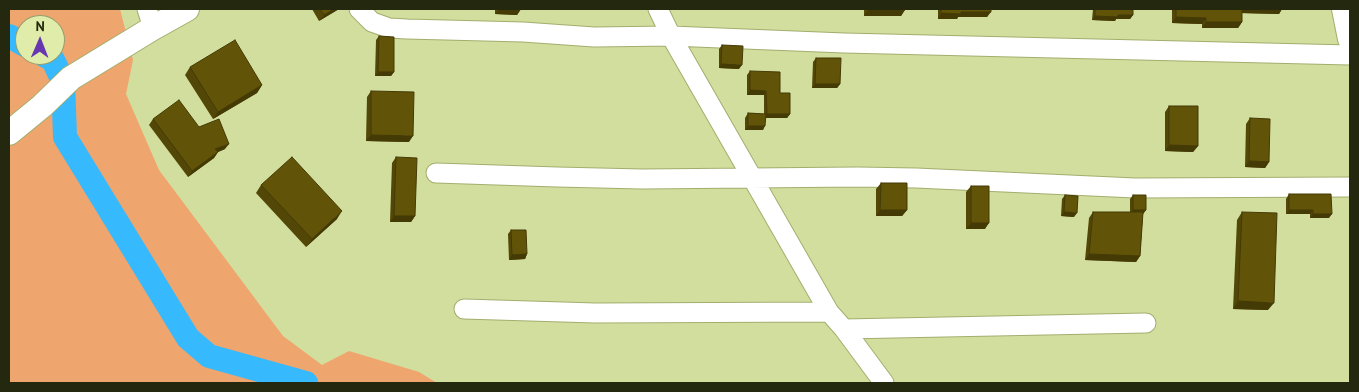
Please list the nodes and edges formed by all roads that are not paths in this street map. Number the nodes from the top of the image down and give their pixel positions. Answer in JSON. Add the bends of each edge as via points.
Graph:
{"nodes":[{"id":1,"x":187,"y":9,"type":"edge"},
{"id":2,"x":359,"y":9,"type":"edge"},
{"id":3,"x":658,"y":9,"type":"edge"},
{"id":4,"x":1344,"y":9,"type":"edge"},
{"id":5,"x":150,"y":18,"type":"edge"},
{"id":6,"x":671,"y":36,"type":"junction"},
{"id":7,"x":1350,"y":39,"type":"edge"},
{"id":8,"x":1350,"y":55,"type":"edge"},
{"id":9,"x":9,"y":133,"type":"edge"},
{"id":10,"x":436,"y":173,"type":"dead end"},
{"id":11,"x":752,"y":179,"type":"junction"},
{"id":12,"x":1350,"y":187,"type":"edge"},
{"id":13,"x":464,"y":309,"type":"dead end"},
{"id":14,"x":829,"y":312,"type":"junction"},
{"id":15,"x":1146,"y":323,"type":"dead end"},
{"id":16,"x":844,"y":328,"type":"junction"},
{"id":17,"x":884,"y":383,"type":"edge"}],
"edges":[{"from":1,"to":5,"type":"main road"},
{"from":2,"to":6,"type":"street","via":[[372,22],[389,28],[594,37]]},
{"from":3,"to":6,"type":"street"},
{"from":4,"to":7,"type":"main road"},
{"from":5,"to":9,"type":"main road","via":[[71,78]]},
{"from":6,"to":8,"type":"street"},
{"from":6,"to":11,"type":"street"},
{"from":10,"to":11,"type":"street"},
{"from":11,"to":12,"type":"street","via":[[916,178],[1135,188]]},
{"from":11,"to":14,"type":"street"},
{"from":13,"to":14,"type":"street","via":[[595,314]]},
{"from":14,"to":16,"type":"street"},
{"from":15,"to":16,"type":"street"},
{"from":16,"to":17,"type":"street"}]}
